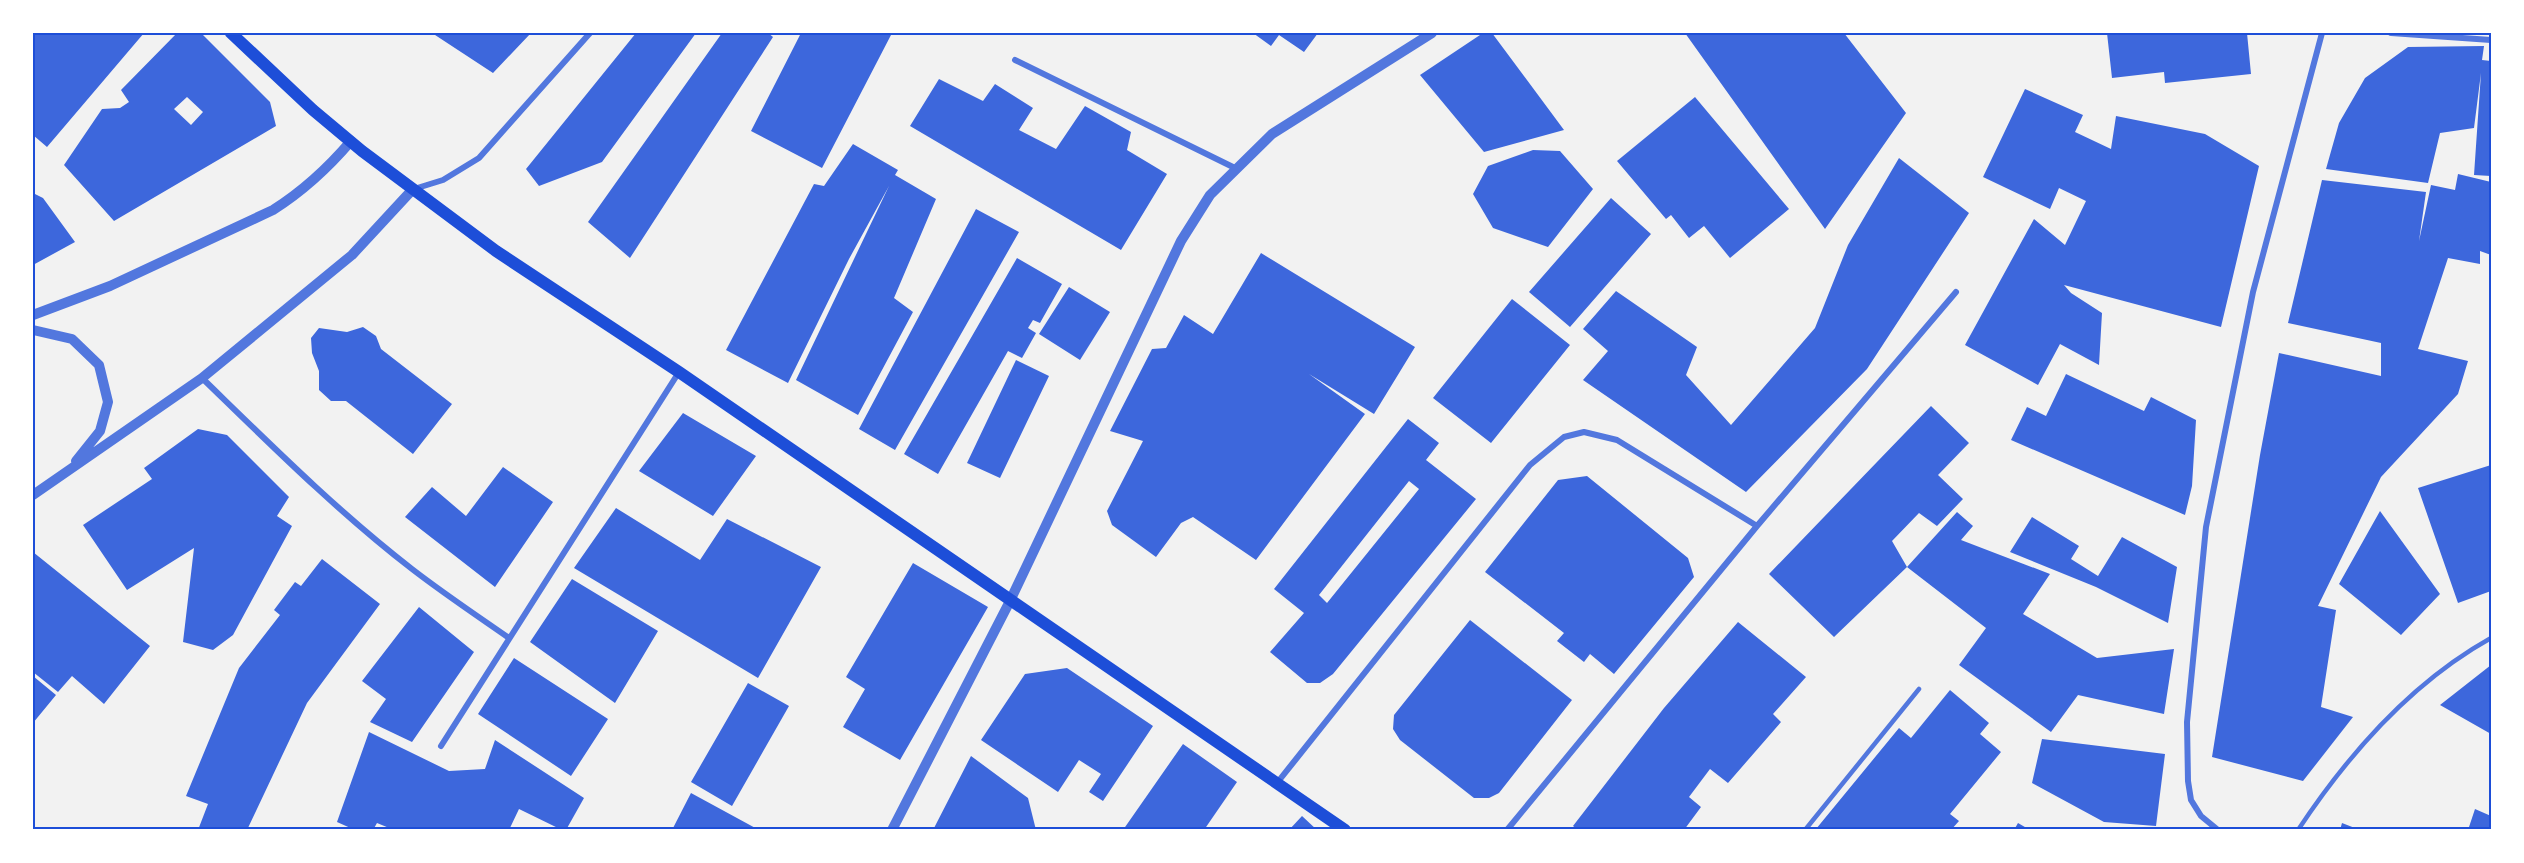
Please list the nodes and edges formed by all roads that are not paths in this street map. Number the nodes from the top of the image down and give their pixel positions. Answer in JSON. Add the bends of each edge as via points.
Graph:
{"nodes":[{"id":1,"x":231,"y":33,"type":"edge"},
{"id":2,"x":590,"y":33,"type":"edge"},
{"id":3,"x":1432,"y":33,"type":"edge"},
{"id":4,"x":2322,"y":33,"type":"edge"},
{"id":5,"x":2391,"y":33,"type":"edge"},
{"id":6,"x":2491,"y":40,"type":"edge"},
{"id":7,"x":1015,"y":60,"type":"dead end"},
{"id":8,"x":351,"y":141,"type":"junction"},
{"id":9,"x":1235,"y":168,"type":"junction"},
{"id":10,"x":413,"y":189,"type":"junction"},
{"id":11,"x":1956,"y":292,"type":"dead end"},
{"id":12,"x":33,"y":315,"type":"edge"},
{"id":13,"x":33,"y":330,"type":"edge"},
{"id":14,"x":680,"y":372,"type":"junction"},
{"id":15,"x":202,"y":378,"type":"junction"},
{"id":16,"x":69,"y":470,"type":"junction"},
{"id":17,"x":33,"y":495,"type":"edge"},
{"id":18,"x":1757,"y":526,"type":"junction"},
{"id":19,"x":1010,"y":601,"type":"junction"},
{"id":20,"x":508,"y":638,"type":"junction"},
{"id":21,"x":2491,"y":638,"type":"edge"},
{"id":22,"x":1919,"y":689,"type":"dead end"},
{"id":23,"x":441,"y":746,"type":"dead end"},
{"id":24,"x":1276,"y":783,"type":"junction"},
{"id":25,"x":892,"y":830,"type":"edge"},
{"id":26,"x":1345,"y":830,"type":"edge"},
{"id":27,"x":1507,"y":830,"type":"edge"},
{"id":28,"x":1804,"y":830,"type":"edge"},
{"id":29,"x":2218,"y":830,"type":"edge"},
{"id":30,"x":2298,"y":830,"type":"edge"}],
"edges":[{"from":1,"to":8,"type":"main road"},
{"from":2,"to":10,"type":"street","via":[[479,159],[443,180]]},
{"from":3,"to":9,"type":"street","via":[[1272,134]]},
{"from":4,"to":29,"type":"street","via":[[2253,292],[2206,527],[2187,722],[2188,781],[2191,800],[2201,816]]},
{"from":5,"to":6,"type":"street"},
{"from":7,"to":9,"type":"street"},
{"from":8,"to":10,"type":"main road"},
{"from":8,"to":12,"type":"street","via":[[302,190],[273,210],[110,286]]},
{"from":9,"to":19,"type":"street","via":[[1210,195],[1181,241]]},
{"from":10,"to":14,"type":"main road","via":[[496,251]]},
{"from":10,"to":15,"type":"street","via":[[352,255]]},
{"from":11,"to":18,"type":"street"},
{"from":13,"to":16,"type":"street","via":[[72,339],[99,365],[108,402],[100,431]]},
{"from":14,"to":19,"type":"main road"},
{"from":14,"to":20,"type":"street"},
{"from":15,"to":16,"type":"street"},
{"from":15,"to":20,"type":"street","via":[[364,529]]},
{"from":16,"to":17,"type":"street"},
{"from":18,"to":24,"type":"street","via":[[1617,440],[1584,432],[1564,437],[1530,465]]},
{"from":18,"to":27,"type":"street"},
{"from":19,"to":24,"type":"main road"},
{"from":19,"to":25,"type":"street"},
{"from":20,"to":23,"type":"street"},
{"from":21,"to":30,"type":"lane","via":[[2423,685],[2327,786]]},
{"from":22,"to":28,"type":"lane"},
{"from":24,"to":26,"type":"main road"}]}
